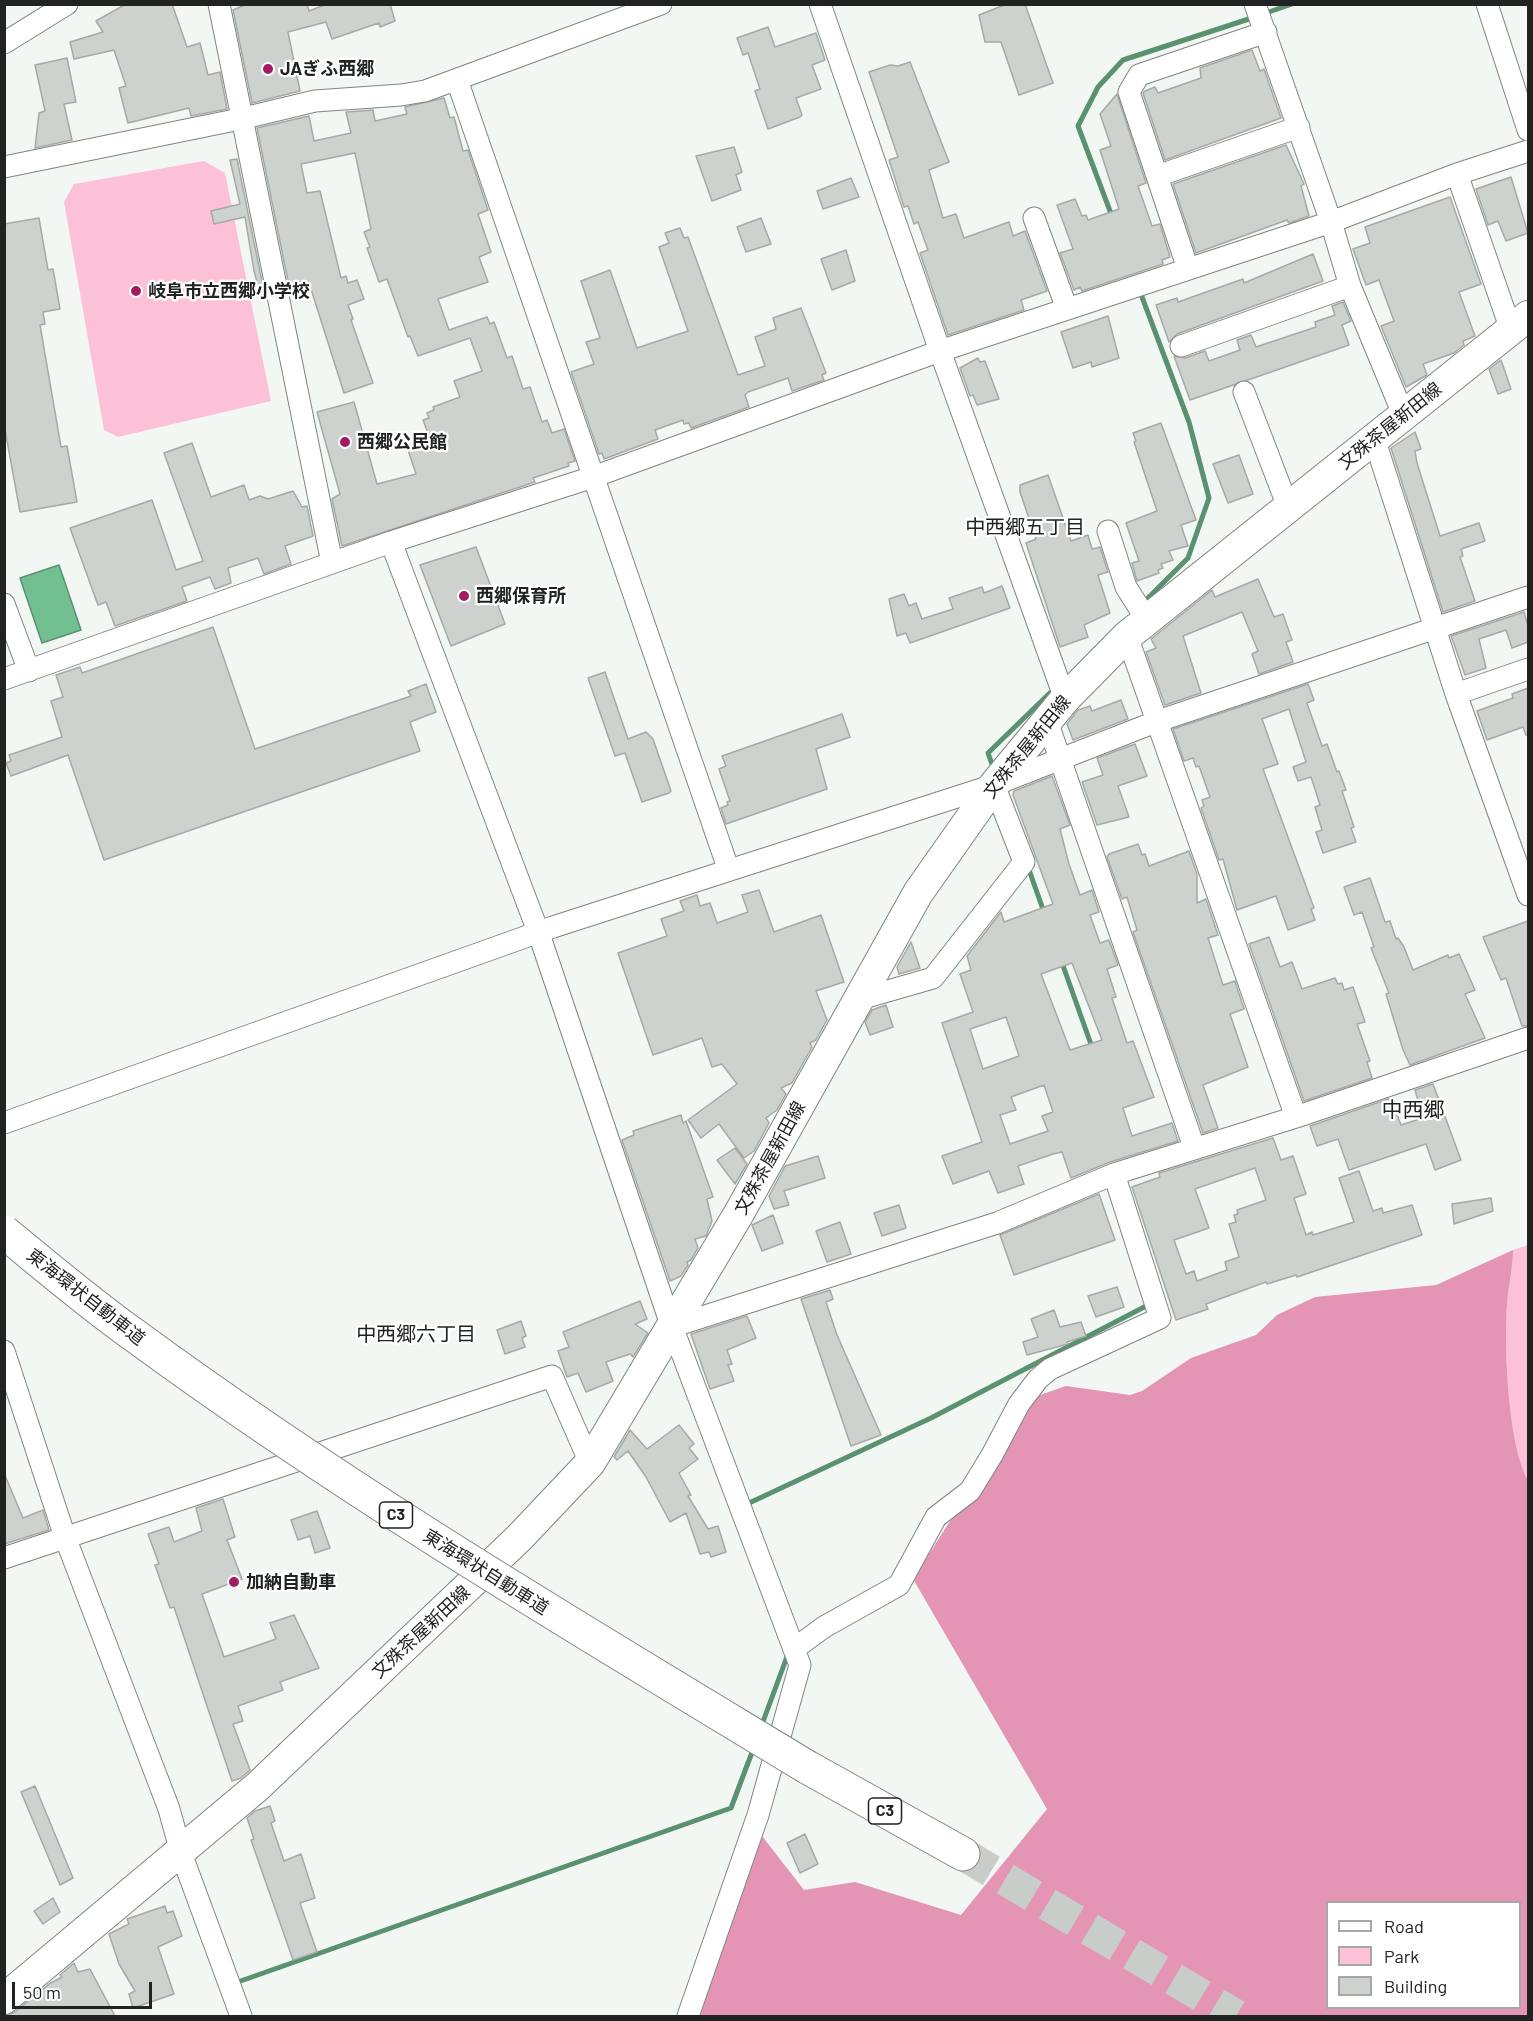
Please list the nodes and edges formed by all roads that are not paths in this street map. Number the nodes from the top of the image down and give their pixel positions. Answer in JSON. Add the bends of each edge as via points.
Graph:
{"nodes":[{"id":1,"x":67,"y":4,"type":"edge"},
{"id":2,"x":219,"y":4,"type":"edge"},
{"id":3,"x":661,"y":4,"type":"edge"},
{"id":4,"x":820,"y":4,"type":"edge"},
{"id":5,"x":1255,"y":4,"type":"edge"},
{"id":6,"x":1487,"y":4,"type":"edge"},
{"id":7,"x":1266,"y":32,"type":"junction"},
{"id":8,"x":4,"y":44,"type":"edge"},
{"id":9,"x":457,"y":80,"type":"junction"},
{"id":10,"x":240,"y":119,"type":"junction"},
{"id":11,"x":1299,"y":127,"type":"junction"},
{"id":12,"x":1528,"y":130,"type":"edge"},
{"id":13,"x":1528,"y":151,"type":"edge"},
{"id":14,"x":4,"y":167,"type":"edge"},
{"id":15,"x":1457,"y":174,"type":"junction"},
{"id":16,"x":1157,"y":176,"type":"junction"},
{"id":17,"x":1034,"y":218,"type":"dead end"},
{"id":18,"x":1331,"y":222,"type":"junction"},
{"id":19,"x":1188,"y":269,"type":"junction"},
{"id":20,"x":1350,"y":286,"type":"junction"},
{"id":21,"x":1067,"y":309,"type":"junction"},
{"id":22,"x":1520,"y":323,"type":"edge"},
{"id":23,"x":1181,"y":346,"type":"dead end"},
{"id":24,"x":940,"y":351,"type":"junction"},
{"id":25,"x":1244,"y":392,"type":"dead end"},
{"id":26,"x":1403,"y":414,"type":"junction"},
{"id":27,"x":1374,"y":438,"type":"junction"},
{"id":28,"x":593,"y":477,"type":"junction"},
{"id":29,"x":1288,"y":507,"type":"junction"},
{"id":30,"x":1108,"y":531,"type":"dead end"},
{"id":31,"x":391,"y":542,"type":"junction"},
{"id":32,"x":332,"y":563,"type":"junction"},
{"id":33,"x":1528,"y":597,"type":"edge"},
{"id":34,"x":4,"y":604,"type":"edge"},
{"id":35,"x":1137,"y":628,"type":"junction"},
{"id":36,"x":1434,"y":629,"type":"junction"},
{"id":37,"x":1528,"y":669,"type":"edge"},
{"id":38,"x":29,"y":671,"type":"junction"},
{"id":39,"x":4,"y":679,"type":"edge"},
{"id":40,"x":1456,"y":694,"type":"junction"},
{"id":41,"x":1056,"y":710,"type":"junction"},
{"id":42,"x":1158,"y":721,"type":"junction"},
{"id":43,"x":1062,"y":757,"type":"junction"},
{"id":44,"x":994,"y":784,"type":"junction"},
{"id":45,"x":728,"y":868,"type":"junction"},
{"id":46,"x":1528,"y":896,"type":"edge"},
{"id":47,"x":539,"y":934,"type":"junction"},
{"id":48,"x":860,"y":999,"type":"junction"},
{"id":49,"x":1528,"y":1038,"type":"edge"},
{"id":50,"x":1296,"y":1117,"type":"junction"},
{"id":51,"x":4,"y":1123,"type":"edge"},
{"id":52,"x":1194,"y":1148,"type":"junction"},
{"id":53,"x":1114,"y":1174,"type":"junction"},
{"id":54,"x":4,"y":1232,"type":"edge"},
{"id":55,"x":674,"y":1326,"type":"junction"},
{"id":56,"x":4,"y":1351,"type":"edge"},
{"id":57,"x":590,"y":1463,"type":"junction"},
{"id":58,"x":65,"y":1537,"type":"junction"},
{"id":59,"x":4,"y":1558,"type":"edge"},
{"id":60,"x":794,"y":1649,"type":"junction"},
{"id":61,"x":181,"y":1853,"type":"junction"},
{"id":62,"x":963,"y":1854,"type":"tunnel mouth"},
{"id":63,"x":4,"y":1999,"type":"edge"},
{"id":64,"x":241,"y":2016,"type":"edge"},
{"id":65,"x":688,"y":2016,"type":"edge"}],
"edges":[{"from":1,"to":8,"type":"street"},
{"from":2,"to":10,"type":"street"},
{"from":3,"to":9,"type":"street"},
{"from":4,"to":24,"type":"street"},
{"from":5,"to":7,"type":"street"},
{"from":6,"to":12,"type":"street"},
{"from":7,"to":11,"type":"street"},
{"from":7,"to":16,"type":"street","via":[[1140,75],[1129,92]]},
{"from":9,"to":10,"type":"street","via":[[401,95],[315,101]]},
{"from":9,"to":28,"type":"street"},
{"from":10,"to":14,"type":"street"},
{"from":10,"to":32,"type":"street"},
{"from":11,"to":16,"type":"street"},
{"from":11,"to":18,"type":"street"},
{"from":13,"to":15,"type":"street"},
{"from":15,"to":18,"type":"street"},
{"from":15,"to":22,"type":"street"},
{"from":16,"to":19,"type":"street"},
{"from":17,"to":21,"type":"street"},
{"from":18,"to":19,"type":"street"},
{"from":18,"to":20,"type":"street"},
{"from":19,"to":21,"type":"street"},
{"from":20,"to":23,"type":"street"},
{"from":20,"to":26,"type":"street"},
{"from":21,"to":24,"type":"street"},
{"from":22,"to":26,"type":"main road","name":"文殊茶屋新田線"},
{"from":24,"to":28,"type":"street"},
{"from":24,"to":41,"type":"street"},
{"from":25,"to":29,"type":"street"},
{"from":26,"to":27,"type":"main road","name":"文殊茶屋新田線"},
{"from":27,"to":29,"type":"main road","name":"文殊茶屋新田線"},
{"from":27,"to":36,"type":"street"},
{"from":28,"to":31,"type":"street"},
{"from":28,"to":45,"type":"street"},
{"from":29,"to":35,"type":"main road","name":"文殊茶屋新田線"},
{"from":30,"to":35,"type":"street"},
{"from":31,"to":32,"type":"street"},
{"from":31,"to":47,"type":"street"},
{"from":32,"to":38,"type":"street"},
{"from":33,"to":36,"type":"street"},
{"from":34,"to":38,"type":"street"},
{"from":35,"to":41,"type":"main road","name":"文殊茶屋新田線"},
{"from":35,"to":42,"type":"street"},
{"from":36,"to":40,"type":"street"},
{"from":36,"to":42,"type":"street"},
{"from":37,"to":40,"type":"street"},
{"from":38,"to":39,"type":"street"},
{"from":40,"to":46,"type":"street"},
{"from":41,"to":43,"type":"street"},
{"from":41,"to":44,"type":"main road","name":"文殊茶屋新田線"},
{"from":42,"to":43,"type":"street"},
{"from":42,"to":50,"type":"street"},
{"from":43,"to":44,"type":"street"},
{"from":43,"to":52,"type":"street"},
{"from":44,"to":45,"type":"street"},
{"from":44,"to":48,"type":"main road","name":"文殊茶屋新田線","via":[[918,893]]},
{"from":44,"to":48,"type":"street","via":[[1024,862],[933,978]]},
{"from":45,"to":47,"type":"street"},
{"from":47,"to":51,"type":"street"},
{"from":47,"to":55,"type":"street"},
{"from":48,"to":55,"type":"main road","name":"文殊茶屋新田線"},
{"from":49,"to":50,"type":"street"},
{"from":50,"to":52,"type":"street"},
{"from":52,"to":53,"type":"street"},
{"from":53,"to":55,"type":"street","via":[[997,1223]]},
{"from":53,"to":60,"type":"street","via":[[1160,1318],[1050,1369],[1038,1379],[1019,1404],[970,1491],[936,1517],[899,1585],[824,1627]]},
{"from":54,"to":62,"type":"highway","name":"東海環状自動車道","number":"C3","bridge":true,"via":[[132,1334],[446,1548],[807,1767]]},
{"from":55,"to":57,"type":"main road","name":"文殊茶屋新田線"},
{"from":55,"to":60,"type":"street"},
{"from":56,"to":58,"type":"street"},
{"from":57,"to":58,"type":"street","via":[[552,1376]]},
{"from":57,"to":61,"type":"main road","name":"文殊茶屋新田線","via":[[463,1592],[256,1788]]},
{"from":58,"to":59,"type":"street"},
{"from":58,"to":61,"type":"street","via":[[169,1809]]},
{"from":60,"to":65,"type":"street","via":[[800,1665],[758,1815]]},
{"from":61,"to":63,"type":"main road","name":"文殊茶屋新田線"},
{"from":61,"to":64,"type":"street"}]}
